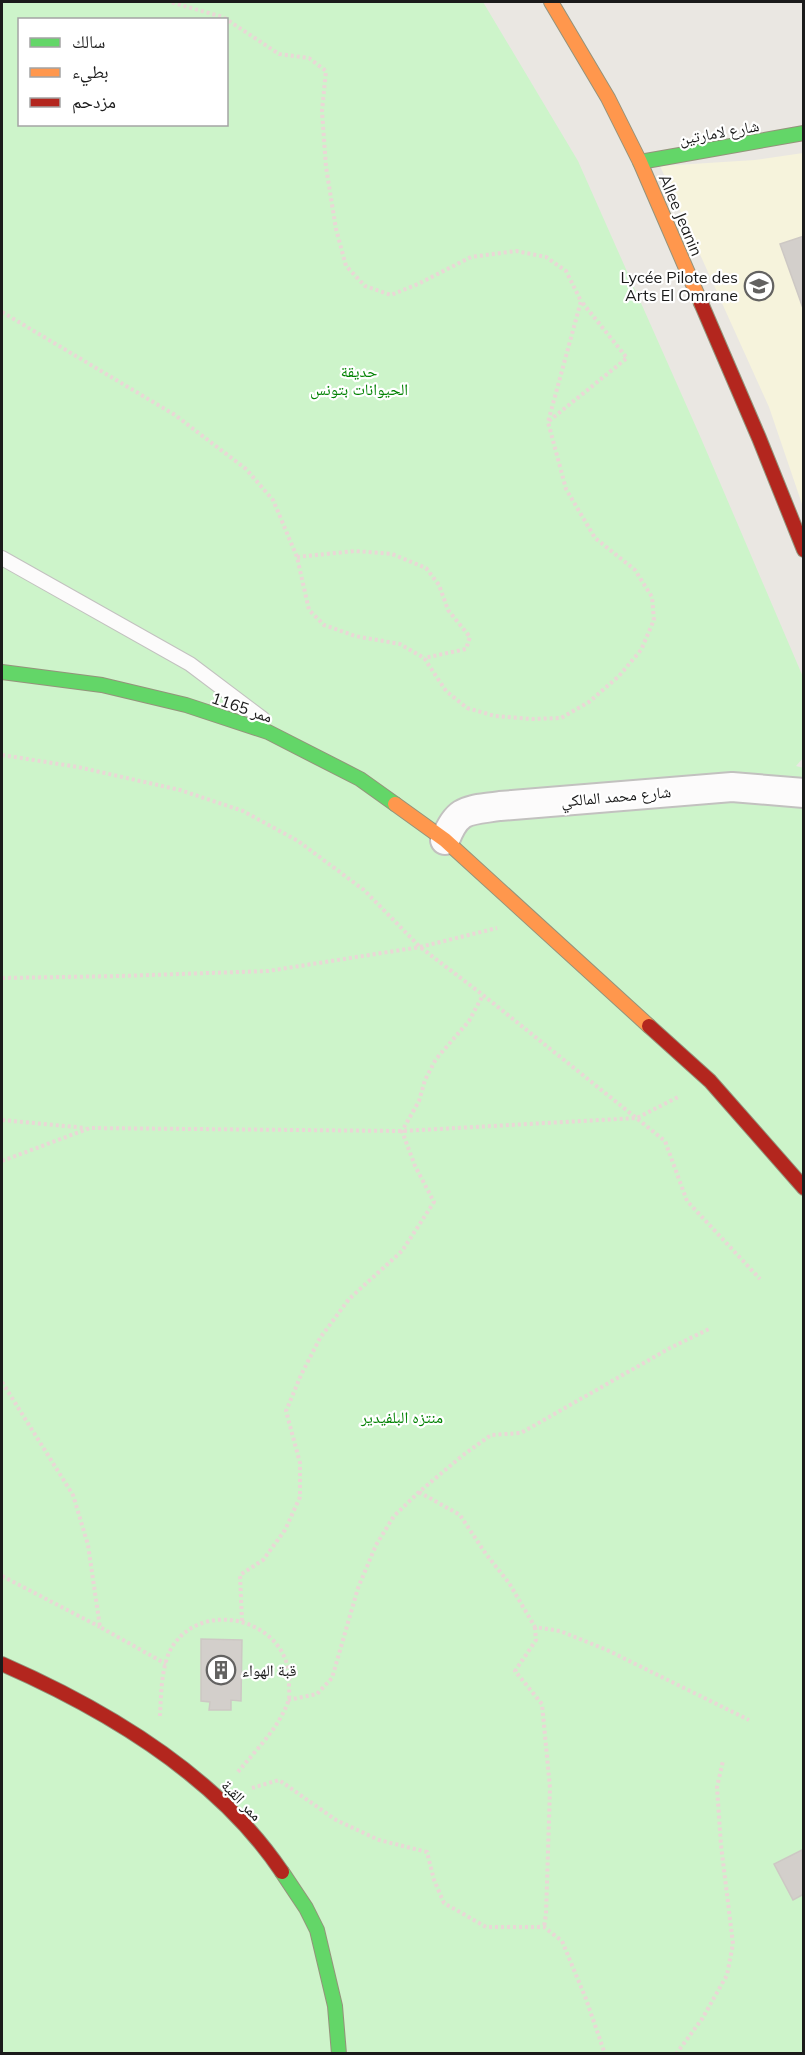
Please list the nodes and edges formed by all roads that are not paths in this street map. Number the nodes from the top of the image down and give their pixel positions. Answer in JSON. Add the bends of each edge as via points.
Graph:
{"nodes":[{"id":1,"x":551,"y":2,"type":"edge"},
{"id":2,"x":804,"y":134,"type":"edge"},
{"id":3,"x":640,"y":162,"type":"junction"},
{"id":4,"x":804,"y":550,"type":"edge"},
{"id":5,"x":2,"y":558,"type":"edge"},
{"id":6,"x":2,"y":672,"type":"edge"},
{"id":7,"x":308,"y":753,"type":"junction"},
{"id":8,"x":804,"y":793,"type":"edge"},
{"id":9,"x":444,"y":840,"type":"junction"},
{"id":10,"x":804,"y":1188,"type":"edge"},
{"id":11,"x":2,"y":1665,"type":"edge"},
{"id":12,"x":339,"y":2054,"type":"edge"}],
"edges":[{"from":1,"to":3,"type":"street","name":"Allee Jeanin","via":[[608,98]]},
{"from":2,"to":3,"type":"street","name":"شارع لامارتين"},
{"from":3,"to":4,"type":"street","name":"Allee Jeanin"},
{"from":5,"to":7,"type":"lane","via":[[190,664]]},
{"from":6,"to":7,"type":"street","name":"ممر 1165","via":[[102,685],[186,705],[268,732]]},
{"from":7,"to":9,"type":"street","name":"ممر 1165","via":[[360,779]]},
{"from":8,"to":9,"type":"street","name":"شارع محمد المالكي","via":[[732,787],[500,806],[464,812],[451,824]]},
{"from":9,"to":10,"type":"street","name":"ممر 1165","via":[[710,1081]]},
{"from":11,"to":12,"type":"street","name":"ممر القبة","via":[[99,1711],[160,1752],[219,1797],[272,1857],[317,1930],[335,2006]]}]}
